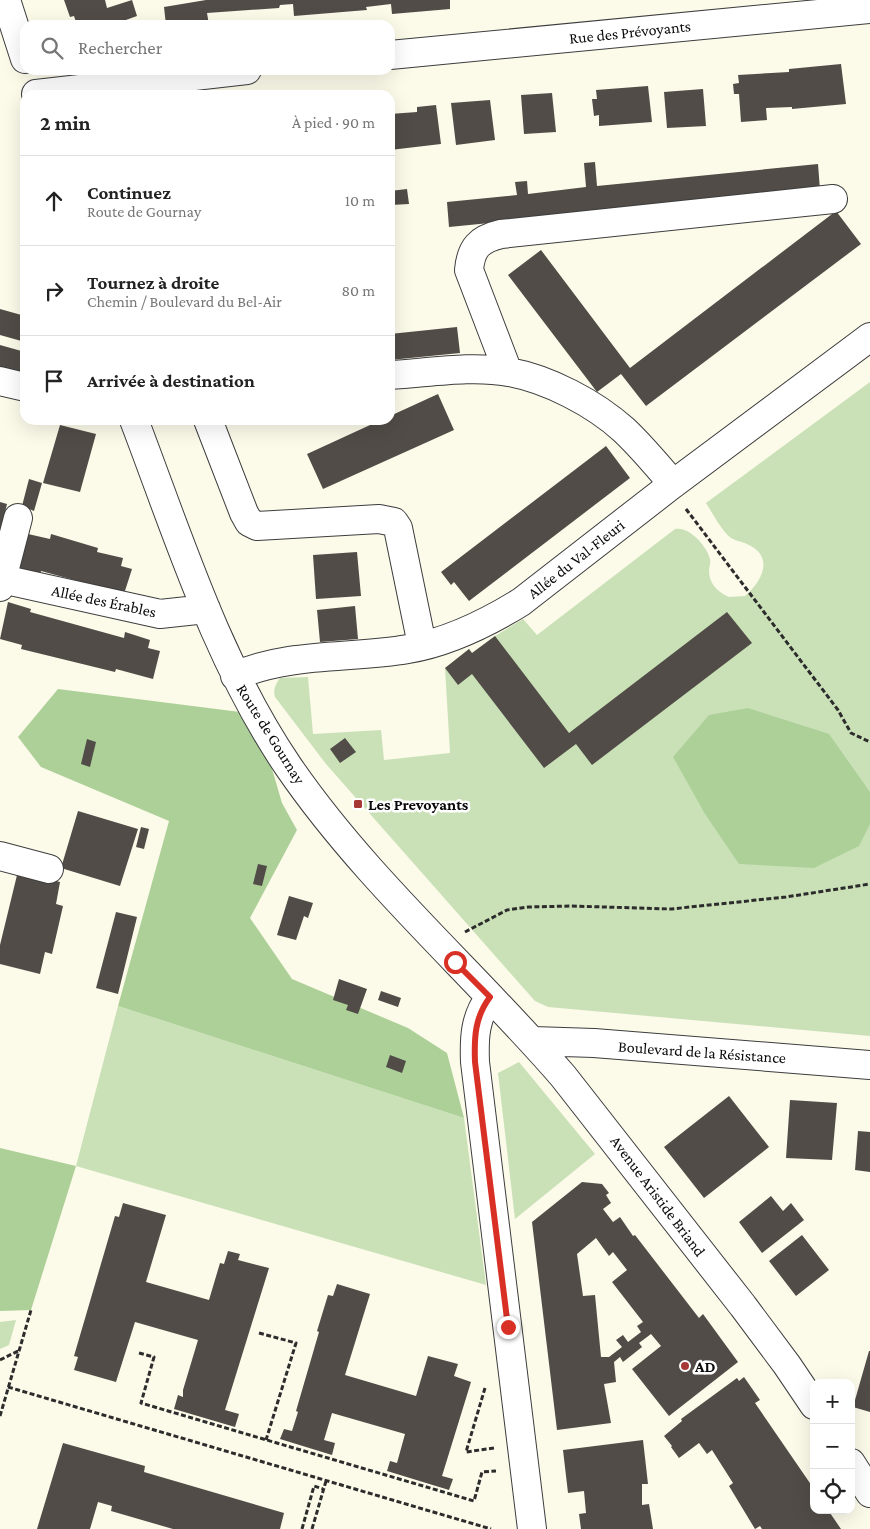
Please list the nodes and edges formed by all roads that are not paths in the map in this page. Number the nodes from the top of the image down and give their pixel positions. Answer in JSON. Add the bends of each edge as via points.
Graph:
{"nodes":[{"id":1,"x":6,"y":0,"type":"edge"},
{"id":2,"x":870,"y":9,"type":"edge"},
{"id":3,"x":20,"y":43,"type":"edge"},
{"id":4,"x":395,"y":55,"type":"edge"},
{"id":5,"x":180,"y":75,"type":"edge"},
{"id":6,"x":34,"y":86,"type":"edge"},
{"id":7,"x":833,"y":199,"type":"dead end"},
{"id":8,"x":870,"y":337,"type":"edge"},
{"id":9,"x":508,"y":372,"type":"junction"},
{"id":10,"x":395,"y":376,"type":"edge"},
{"id":11,"x":0,"y":381,"type":"edge"},
{"id":12,"x":20,"y":386,"type":"edge"},
{"id":13,"x":136,"y":425,"type":"edge"},
{"id":14,"x":210,"y":425,"type":"edge"},
{"id":15,"x":671,"y":485,"type":"junction"},
{"id":16,"x":18,"y":518,"type":"dead end"},
{"id":17,"x":1,"y":583,"type":"edge"},
{"id":18,"x":206,"y":609,"type":"junction"},
{"id":19,"x":422,"y":645,"type":"junction"},
{"id":20,"x":235,"y":676,"type":"junction"},
{"id":21,"x":0,"y":856,"type":"edge"},
{"id":22,"x":49,"y":869,"type":"dead end"},
{"id":23,"x":490,"y":997,"type":"junction"},
{"id":24,"x":533,"y":1041,"type":"junction"},
{"id":25,"x":870,"y":1065,"type":"edge"},
{"id":26,"x":810,"y":1399,"type":"edge"},
{"id":27,"x":854,"y":1469,"type":"edge"},
{"id":28,"x":870,"y":1493,"type":"edge"},
{"id":29,"x":532,"y":1529,"type":"edge"}],
"edges":[{"from":1,"to":3,"type":"street"},
{"from":2,"to":4,"type":"street","name":"Rue des Prévoyants"},
{"from":5,"to":6,"type":"street"},
{"from":7,"to":9,"type":"street","via":[[488,237],[476,245],[470,256],[469,270]]},
{"from":8,"to":15,"type":"street","name":"Allée du Val-Fleuri"},
{"from":9,"to":10,"type":"street","via":[[471,370]]},
{"from":9,"to":15,"type":"street","via":[[570,395],[597,410],[622,428]]},
{"from":11,"to":12,"type":"street"},
{"from":13,"to":18,"type":"street","name":"Route de Gournay"},
{"from":14,"to":19,"type":"street","via":[[249,522],[257,526],[379,519],[394,522],[398,528]]},
{"from":15,"to":19,"type":"street","name":"Allée du Val-Fleuri","via":[[521,602],[472,628]]},
{"from":16,"to":17,"type":"street","name":"Allée des Érables"},
{"from":17,"to":18,"type":"street","name":"Allée des Érables","via":[[160,614]]},
{"from":18,"to":20,"type":"street","name":"Route de Gournay"},
{"from":19,"to":20,"type":"street","name":"Allée du Val-Fleuri","via":[[272,663]]},
{"from":20,"to":23,"type":"street","name":"Route de Gournay","via":[[288,765],[326,817]]},
{"from":21,"to":22,"type":"street"},
{"from":23,"to":24,"type":"street","name":"Avenue Aristide Briand"},
{"from":23,"to":29,"type":"street","via":[[476,1024],[475,1062]]},
{"from":24,"to":25,"type":"street","name":"Boulevard de la Résistance"},
{"from":24,"to":26,"type":"street","name":"Avenue Aristide Briand","via":[[610,1133]]},
{"from":27,"to":28,"type":"street"}]}
